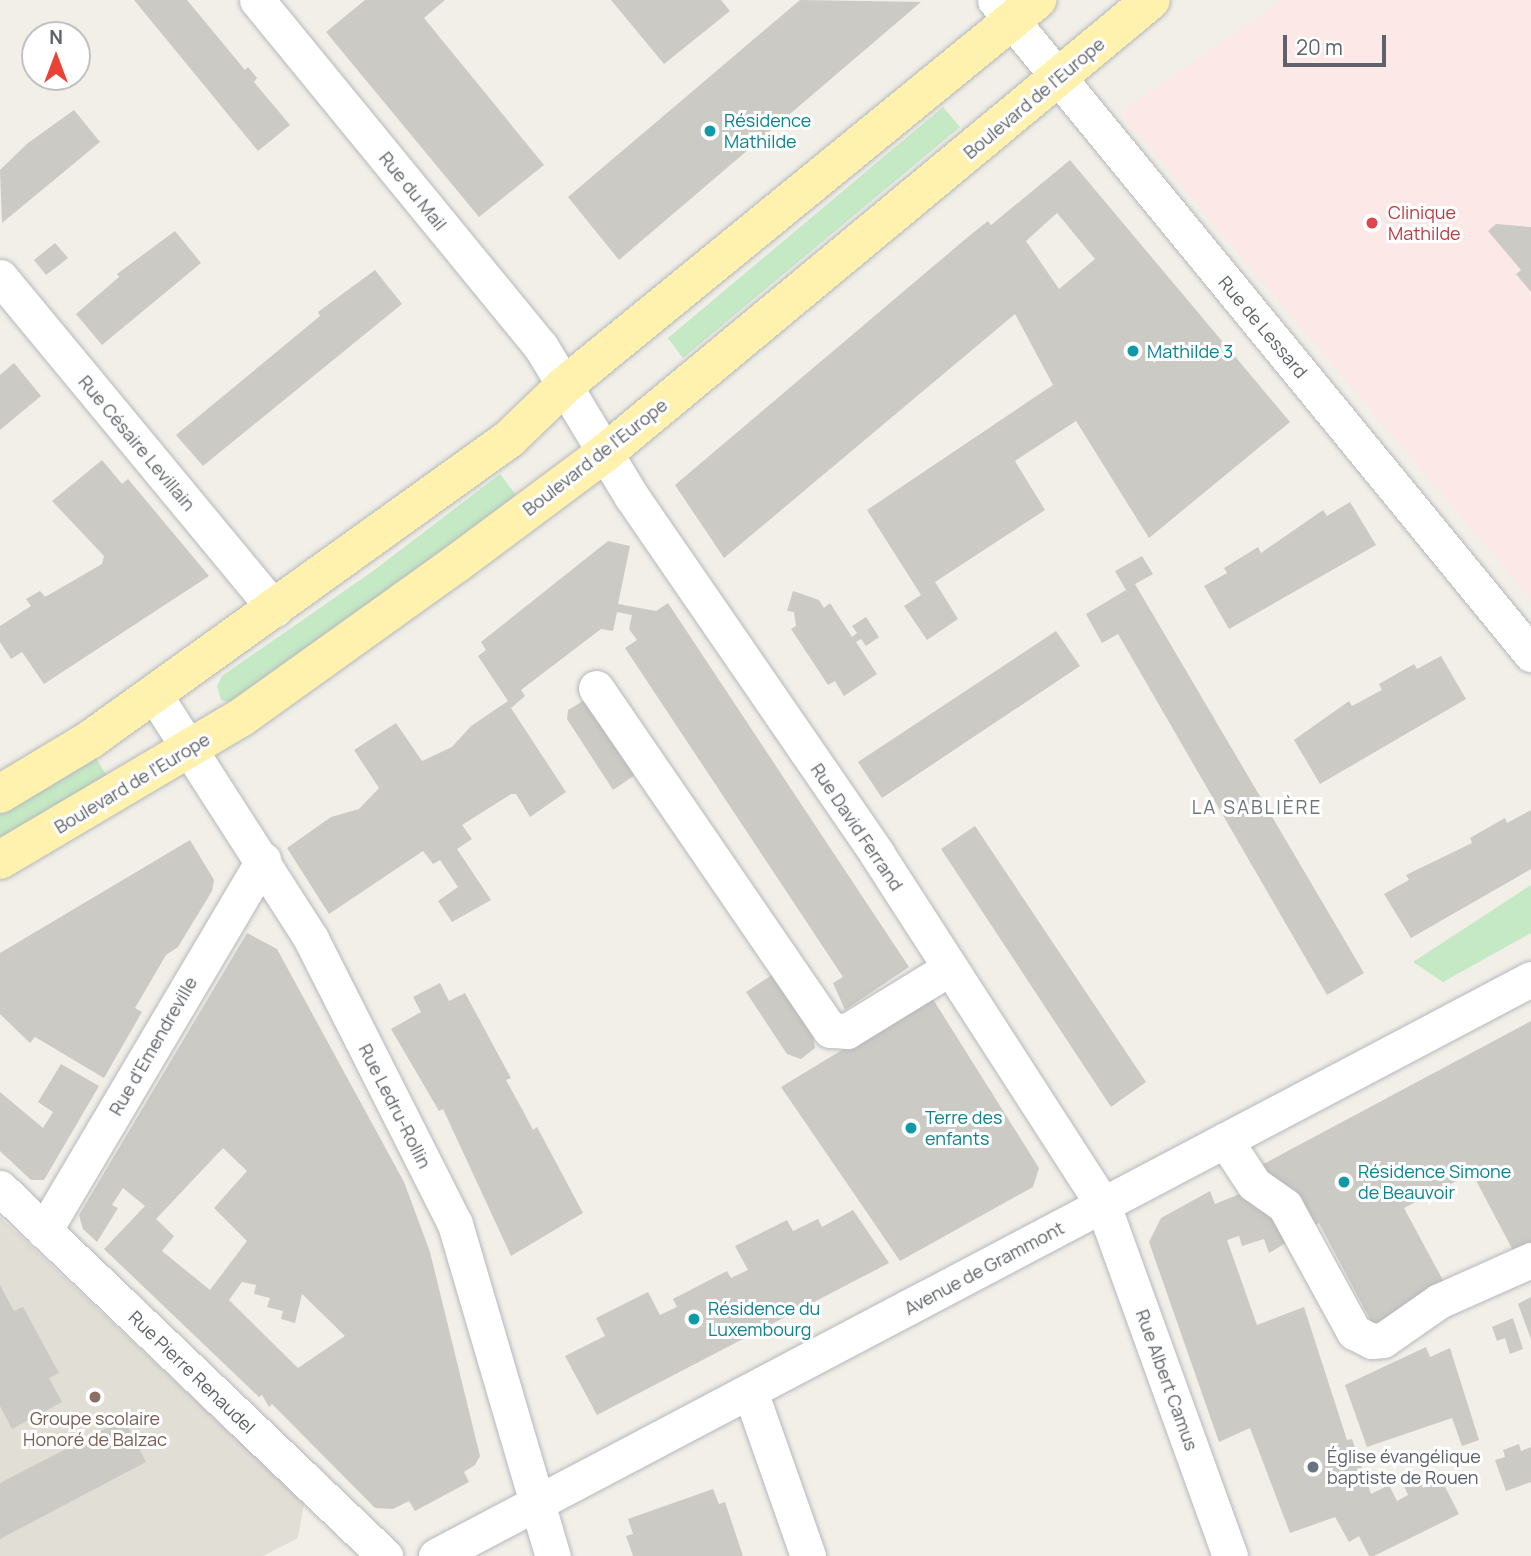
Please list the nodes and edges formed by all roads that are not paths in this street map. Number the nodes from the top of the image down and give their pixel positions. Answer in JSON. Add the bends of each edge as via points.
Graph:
{"nodes":[{"id":1,"x":1152,"y":0,"type":"edge"},
{"id":2,"x":263,"y":2,"type":"edge"},
{"id":3,"x":1014,"y":7,"type":"edge"},
{"id":4,"x":1060,"y":77,"type":"junction"},
{"id":5,"x":0,"y":277,"type":"edge"},
{"id":6,"x":564,"y":386,"type":"junction"},
{"id":7,"x":605,"y":453,"type":"junction"},
{"id":8,"x":275,"y":609,"type":"junction"},
{"id":9,"x":1531,"y":654,"type":"edge"},
{"id":10,"x":596,"y":688,"type":"dead end"},
{"id":11,"x":154,"y":694,"type":"junction"},
{"id":12,"x":192,"y":748,"type":"junction"},
{"id":13,"x":0,"y":794,"type":"edge"},
{"id":14,"x":0,"y":860,"type":"edge"},
{"id":15,"x":263,"y":860,"type":"junction"},
{"id":16,"x":950,"y":968,"type":"junction"},
{"id":17,"x":1531,"y":979,"type":"edge"},
{"id":18,"x":1226,"y":1140,"type":"junction"},
{"id":19,"x":0,"y":1188,"type":"edge"},
{"id":20,"x":1103,"y":1205,"type":"junction"},
{"id":21,"x":44,"y":1231,"type":"junction"},
{"id":22,"x":1531,"y":1260,"type":"edge"},
{"id":23,"x":750,"y":1391,"type":"junction"},
{"id":24,"x":537,"y":1503,"type":"junction"},
{"id":25,"x":385,"y":1556,"type":"edge"},
{"id":26,"x":436,"y":1556,"type":"edge"},
{"id":27,"x":553,"y":1556,"type":"edge"},
{"id":28,"x":808,"y":1556,"type":"edge"},
{"id":29,"x":1230,"y":1556,"type":"edge"}],
"edges":[{"from":1,"to":4,"type":"main road","name":"Boulevard de l'Europe"},
{"from":2,"to":6,"type":"street","name":"Rue du Mail","via":[[541,347]]},
{"from":3,"to":4,"type":"street","name":"Rue de Lessard"},
{"from":3,"to":6,"type":"main road"},
{"from":4,"to":7,"type":"main road","name":"Boulevard de l'Europe"},
{"from":4,"to":9,"type":"street","name":"Rue de Lessard"},
{"from":5,"to":8,"type":"street","name":"Rue Césaire Levillain"},
{"from":6,"to":7,"type":"street","name":"Rue du Mail"},
{"from":6,"to":8,"type":"main road","via":[[509,439]]},
{"from":7,"to":12,"type":"main road","name":"Boulevard de l'Europe","via":[[456,564]]},
{"from":7,"to":16,"type":"street","name":"Rue David Ferrand"},
{"from":8,"to":11,"type":"main road"},
{"from":10,"to":16,"type":"street","via":[[830,1030],[847,1031]]},
{"from":11,"to":12,"type":"street","name":"Rue Ledru-Rollin"},
{"from":11,"to":13,"type":"main road"},
{"from":12,"to":14,"type":"main road","name":"Boulevard de l'Europe"},
{"from":12,"to":15,"type":"street","name":"Rue Ledru-Rollin"},
{"from":15,"to":21,"type":"street","name":"Rue d'Emendreville"},
{"from":15,"to":24,"type":"street","name":"Rue Ledru-Rollin","via":[[311,939],[455,1224]]},
{"from":16,"to":20,"type":"street","name":"Rue David Ferrand"},
{"from":17,"to":18,"type":"street","name":"Avenue de Grammont"},
{"from":18,"to":20,"type":"street","name":"Avenue de Grammont"},
{"from":18,"to":22,"type":"street","via":[[1254,1184],[1285,1206],[1354,1332],[1372,1341],[1382,1340],[1439,1301]]},
{"from":19,"to":21,"type":"street","name":"Rue Pierre Renaudel"},
{"from":20,"to":23,"type":"street","name":"Avenue de Grammont"},
{"from":20,"to":29,"type":"street","name":"Rue Albert Camus"},
{"from":21,"to":25,"type":"street","name":"Rue Pierre Renaudel"},
{"from":23,"to":24,"type":"street","name":"Avenue de Grammont"},
{"from":23,"to":28,"type":"street"},
{"from":24,"to":26,"type":"street","name":"Avenue de Grammont"},
{"from":24,"to":27,"type":"street","name":"Rue Ledru-Rollin"}]}
